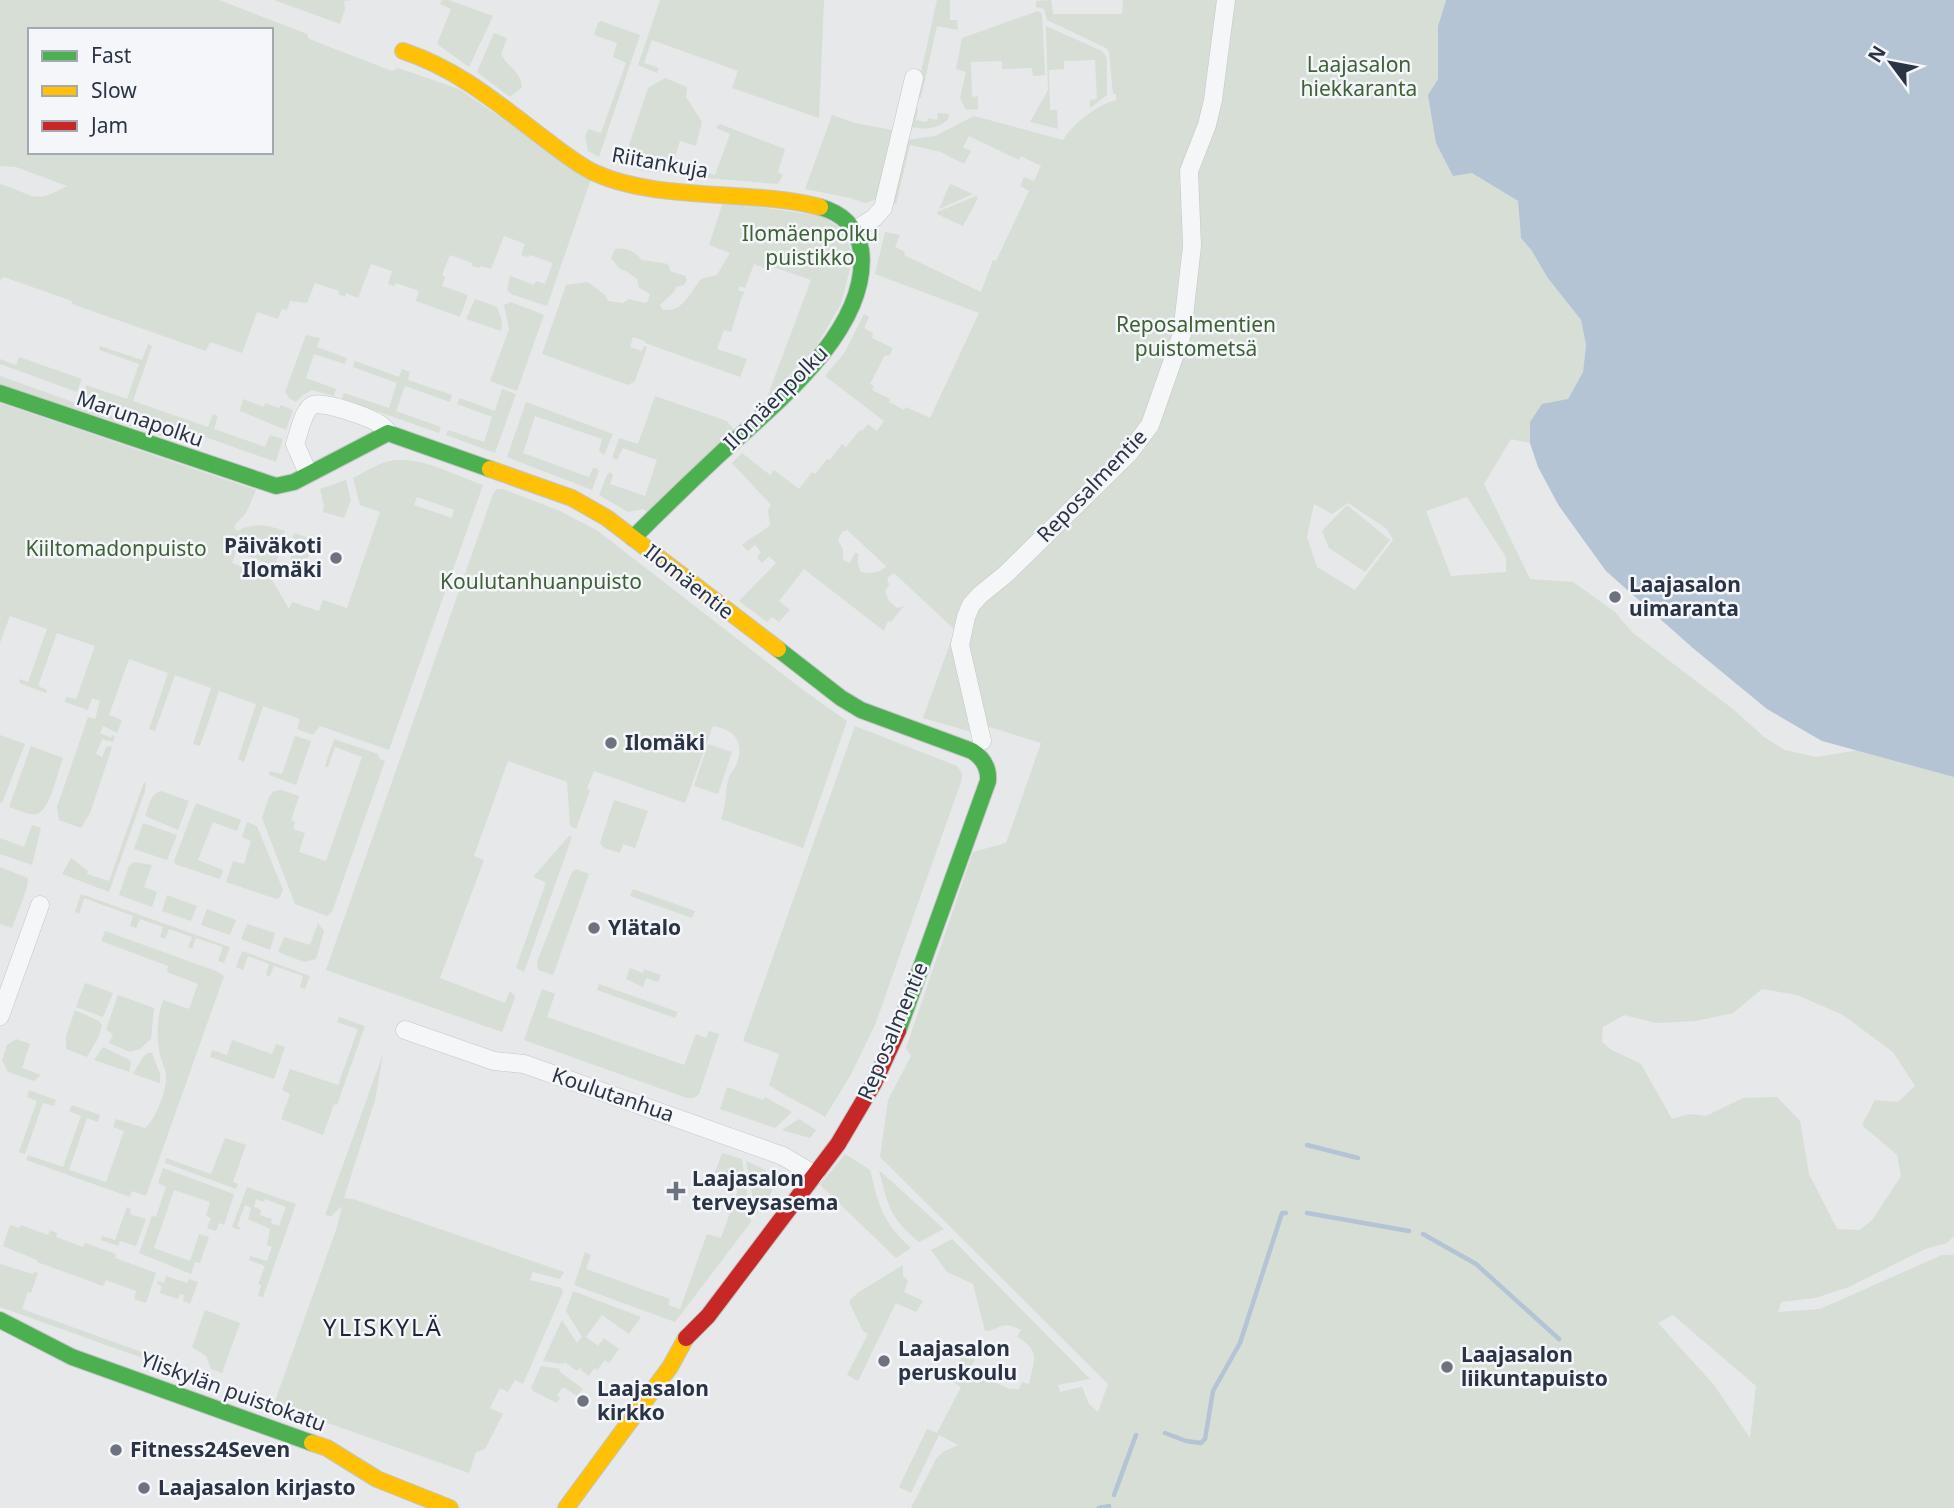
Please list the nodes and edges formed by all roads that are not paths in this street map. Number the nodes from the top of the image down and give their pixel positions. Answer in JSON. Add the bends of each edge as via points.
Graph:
{"nodes":[{"id":1,"x":1226,"y":0,"type":"edge"},
{"id":2,"x":403,"y":51,"type":"dead end"},
{"id":3,"x":914,"y":78,"type":"dead end"},
{"id":4,"x":855,"y":230,"type":"junction"},
{"id":5,"x":0,"y":393,"type":"edge"},
{"id":6,"x":388,"y":433,"type":"junction"},
{"id":7,"x":308,"y":473,"type":"junction"},
{"id":8,"x":633,"y":538,"type":"junction"},
{"id":9,"x":980,"y":747,"type":"junction"},
{"id":10,"x":40,"y":905,"type":"dead end"},
{"id":11,"x":0,"y":1016,"type":"edge"},
{"id":12,"x":405,"y":1030,"type":"dead end"},
{"id":13,"x":814,"y":1175,"type":"junction"},
{"id":14,"x":0,"y":1320,"type":"edge"},
{"id":15,"x":450,"y":1508,"type":"edge"},
{"id":16,"x":566,"y":1508,"type":"edge"}],
"edges":[{"from":1,"to":9,"type":"street","name":"Reposalmentie","via":[[1213,100],[1189,171],[1192,246],[1178,350],[1150,425],[1138,443],[971,605],[960,645]]},
{"from":2,"to":4,"type":"street","name":"Riitankuja","via":[[437,61],[600,175],[643,186],[819,206],[841,216]]},
{"from":3,"to":4,"type":"street","via":[[883,208]]},
{"from":4,"to":8,"type":"street","name":"Ilomäenpolku","via":[[862,250],[854,294],[823,354]]},
{"from":5,"to":7,"type":"street","name":"Marunapolku","via":[[267,484],[285,485]]},
{"from":6,"to":7,"type":"street"},
{"from":6,"to":7,"type":"street","name":"Ilomäentie","via":[[380,424],[359,416],[321,403],[313,405],[295,444]]},
{"from":6,"to":8,"type":"street","name":"Ilomäentie","via":[[572,498]]},
{"from":8,"to":9,"type":"street","name":"Ilomäentie","via":[[841,698],[861,710]]},
{"from":9,"to":13,"type":"street","name":"Reposalmentie","via":[[988,782],[901,1023],[859,1111]]},
{"from":10,"to":11,"type":"street"},
{"from":12,"to":13,"type":"street","name":"Koulutanhua","via":[[494,1061],[524,1064],[701,1126],[783,1156]]},
{"from":13,"to":16,"type":"street","name":"Reposalmentie","via":[[708,1316],[692,1328],[670,1367]]},
{"from":14,"to":15,"type":"street","name":"Yliskylän puistokatu","via":[[72,1357],[327,1448],[377,1479]]}]}
